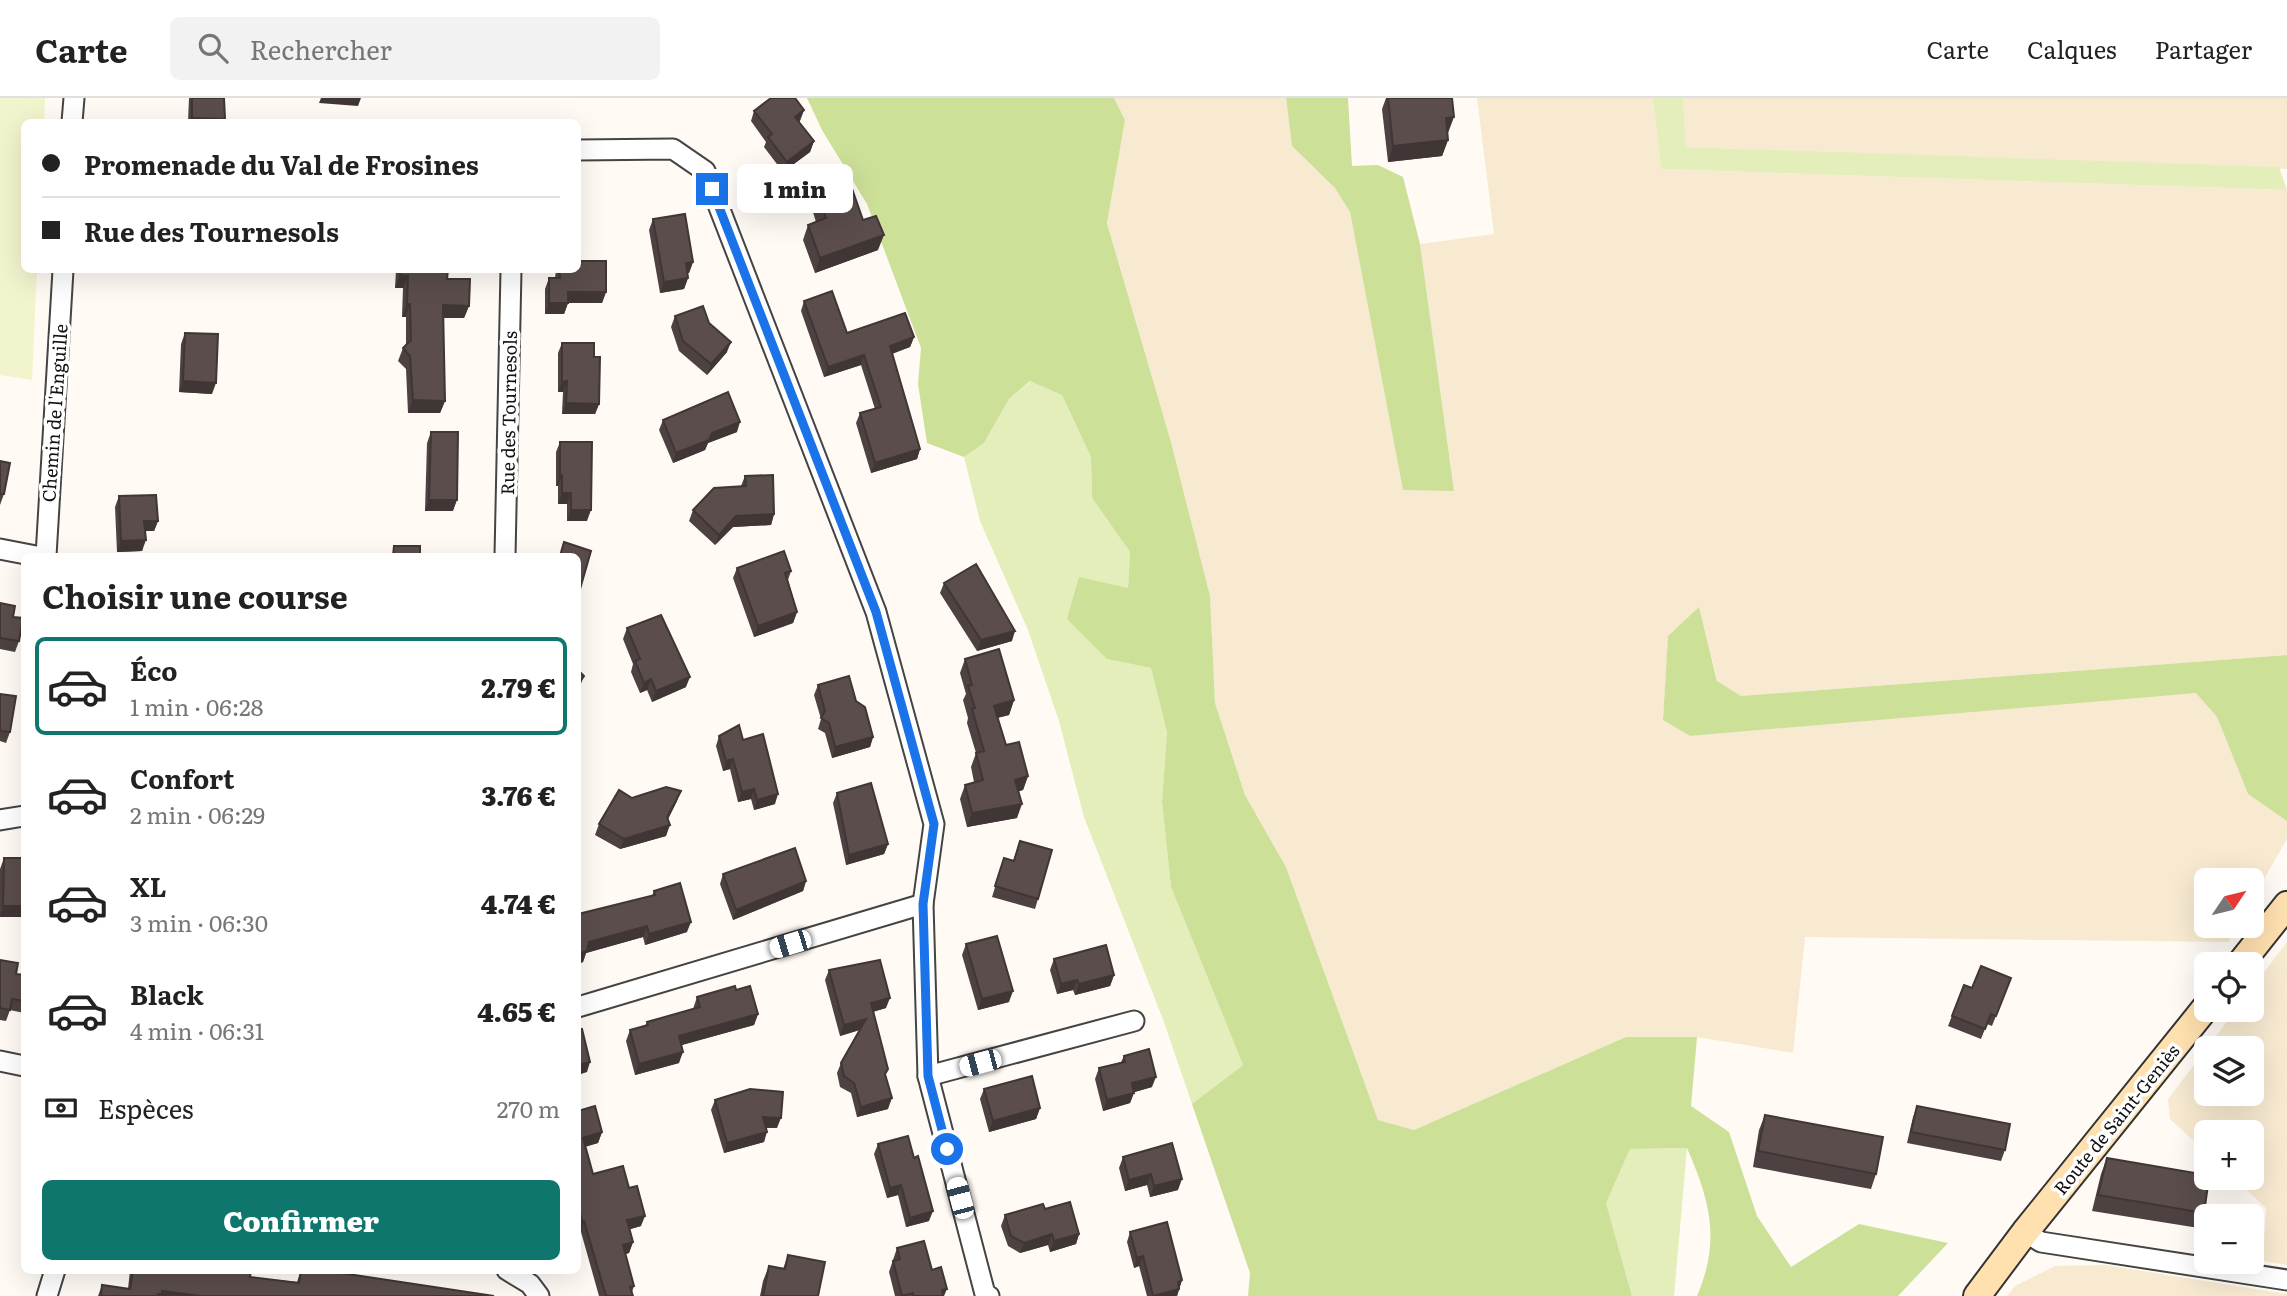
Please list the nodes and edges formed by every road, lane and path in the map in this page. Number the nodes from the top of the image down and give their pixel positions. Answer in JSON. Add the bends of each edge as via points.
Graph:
{"nodes":[{"id":1,"x":74,"y":98,"type":"edge"},
{"id":2,"x":72,"y":119,"type":"edge"},
{"id":3,"x":581,"y":150,"type":"edge"},
{"id":4,"x":63,"y":273,"type":"edge"},
{"id":5,"x":511,"y":273,"type":"edge"},
{"id":6,"x":0,"y":549,"type":"edge"},
{"id":7,"x":21,"y":553,"type":"edge"},
{"id":8,"x":46,"y":553,"type":"edge"},
{"id":9,"x":505,"y":553,"type":"edge"},
{"id":10,"x":21,"y":816,"type":"edge"},
{"id":11,"x":0,"y":820,"type":"edge"},
{"id":12,"x":923,"y":904,"type":"junction"},
{"id":13,"x":2287,"y":905,"type":"edge"},
{"id":14,"x":2250,"y":952,"type":"edge"},
{"id":15,"x":581,"y":1006,"type":"edge"},
{"id":16,"x":1134,"y":1021,"type":"dead end"},
{"id":17,"x":2194,"y":1022,"type":"edge"},
{"id":18,"x":0,"y":1062,"type":"edge"},
{"id":19,"x":21,"y":1066,"type":"edge"},
{"id":20,"x":928,"y":1076,"type":"junction"},
{"id":21,"x":2025,"y":1232,"type":"junction"},
{"id":22,"x":54,"y":1274,"type":"edge"},
{"id":23,"x":514,"y":1274,"type":"edge"},
{"id":24,"x":2287,"y":1280,"type":"edge"},
{"id":25,"x":47,"y":1296,"type":"edge"},
{"id":26,"x":539,"y":1296,"type":"edge"},
{"id":27,"x":989,"y":1296,"type":"edge"},
{"id":28,"x":1977,"y":1296,"type":"edge"}],
"edges":[{"from":1,"to":2,"type":"street"},
{"from":3,"to":12,"type":"street","via":[[673,149],[705,171],[876,612],[934,824]]},
{"from":4,"to":8,"type":"street","name":"Chemin de l'Enguille"},
{"from":5,"to":9,"type":"street","name":"Rue des Tournesols"},
{"from":6,"to":7,"type":"street"},
{"from":10,"to":11,"type":"street"},
{"from":12,"to":15,"type":"street"},
{"from":12,"to":20,"type":"street"},
{"from":13,"to":14,"type":"main road"},
{"from":16,"to":20,"type":"street"},
{"from":17,"to":21,"type":"main road","name":"Route de Saint-Geniès"},
{"from":18,"to":19,"type":"street"},
{"from":20,"to":27,"type":"street"},
{"from":21,"to":24,"type":"street","via":[[2040,1242]]},
{"from":21,"to":28,"type":"main road","name":"Route de Saint-Geniès"},
{"from":22,"to":25,"type":"street"},
{"from":23,"to":26,"type":"street"}]}
